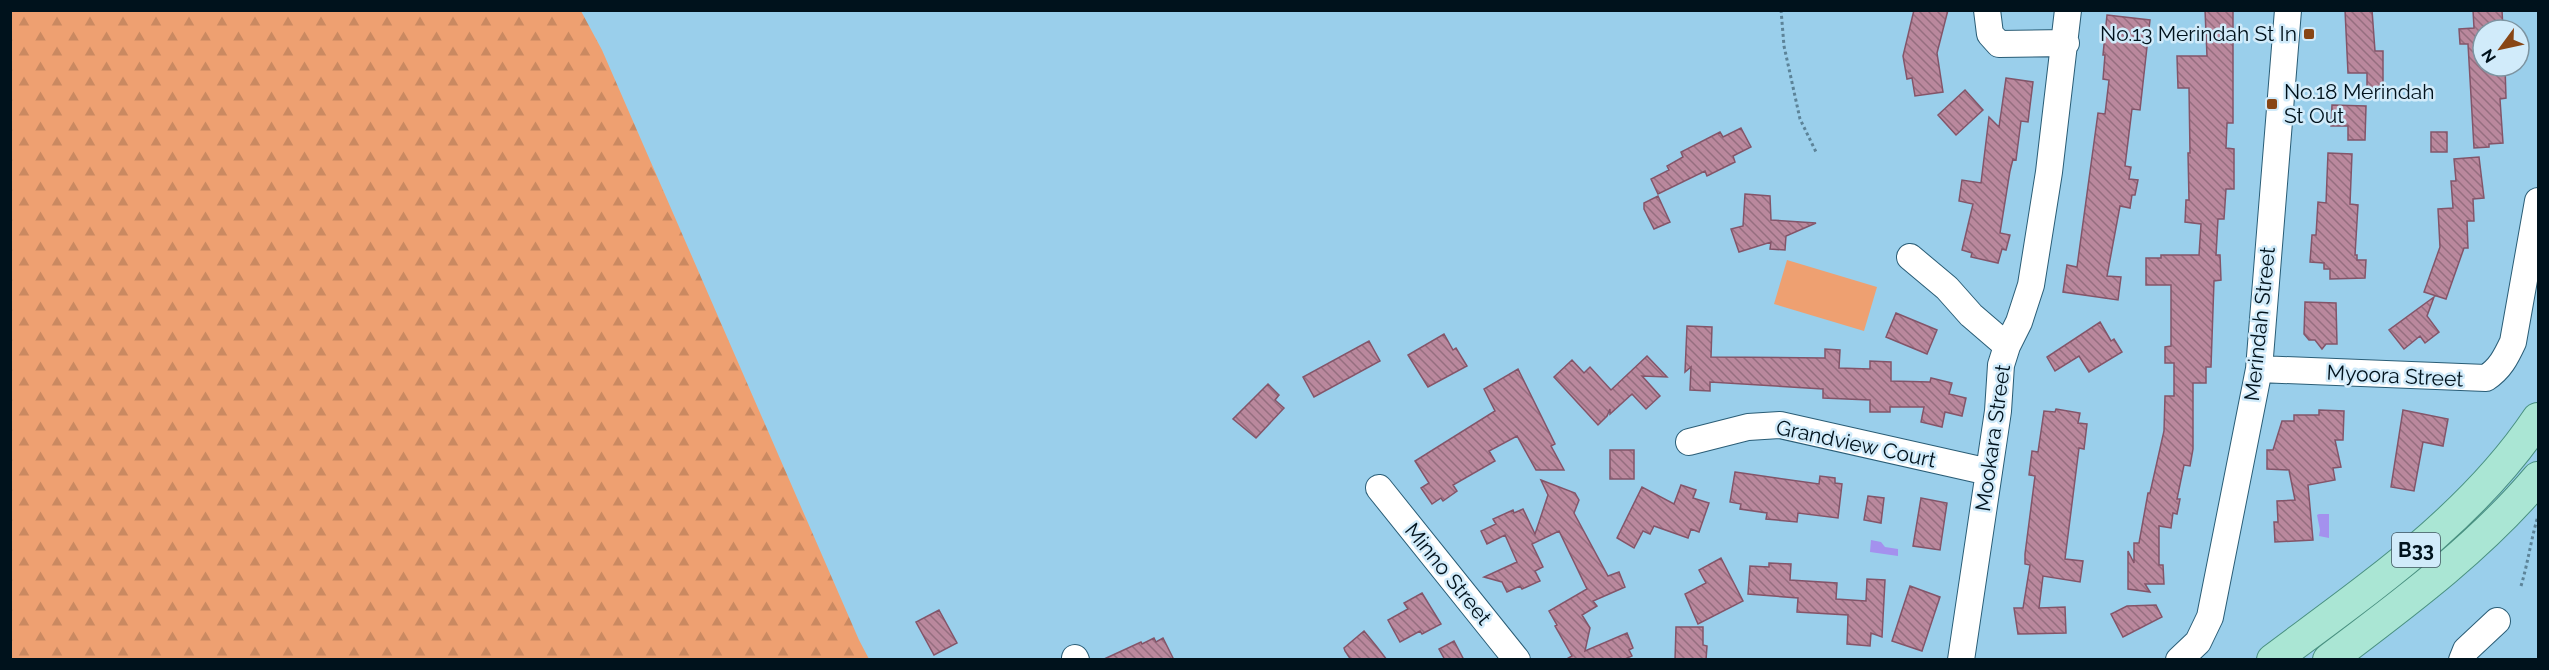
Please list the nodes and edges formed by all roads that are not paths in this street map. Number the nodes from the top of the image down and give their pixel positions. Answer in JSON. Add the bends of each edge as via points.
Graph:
{"nodes":[{"id":1,"x":1987,"y":10,"type":"edge"},
{"id":2,"x":2068,"y":10,"type":"edge"},
{"id":3,"x":2288,"y":10,"type":"edge"},
{"id":4,"x":2066,"y":43,"type":"junction"},
{"id":5,"x":2538,"y":201,"type":"edge"},
{"id":6,"x":1910,"y":256,"type":"dead end"},
{"id":7,"x":2007,"y":346,"type":"junction"},
{"id":8,"x":2259,"y":369,"type":"junction"},
{"id":9,"x":2538,"y":418,"type":"edge"},
{"id":10,"x":1689,"y":442,"type":"dead end"},
{"id":11,"x":1989,"y":472,"type":"junction"},
{"id":12,"x":2538,"y":478,"type":"edge"},
{"id":13,"x":1379,"y":488,"type":"dead end"},
{"id":14,"x":2497,"y":621,"type":"dead end"},
{"id":15,"x":1517,"y":660,"type":"edge"},
{"id":16,"x":1962,"y":660,"type":"edge"},
{"id":17,"x":2179,"y":660,"type":"edge"},
{"id":18,"x":2273,"y":660,"type":"edge"},
{"id":19,"x":2329,"y":660,"type":"edge"},
{"id":20,"x":2462,"y":660,"type":"edge"}],
"edges":[{"from":1,"to":4,"type":"street","via":[[1990,33],[1999,44]]},
{"from":2,"to":4,"type":"street","name":"Mookara Street"},
{"from":3,"to":8,"type":"street","name":"Merindah Street"},
{"from":4,"to":7,"type":"street","name":"Mookara Street","via":[[2031,285]]},
{"from":5,"to":8,"type":"street","name":"Myoora Street","via":[[2513,342],[2496,372],[2486,378]]},
{"from":6,"to":7,"type":"street"},
{"from":7,"to":11,"type":"street","name":"Mookara Street","via":[[2001,365]]},
{"from":8,"to":17,"type":"street","name":"Merindah Street","via":[[2210,617],[2198,642]]},
{"from":9,"to":18,"type":"main road","number":"B33","via":[[2494,475],[2450,520],[2375,584]]},
{"from":10,"to":11,"type":"street","name":"Grandview Court","via":[[1748,427],[1780,425]]},
{"from":11,"to":16,"type":"street","name":"Mookara Street"},
{"from":12,"to":19,"type":"main road","number":"B33","via":[[2497,524],[2449,567]]},
{"from":13,"to":15,"type":"street","name":"Minno Street"},
{"from":14,"to":20,"type":"street","via":[[2466,650]]}]}
